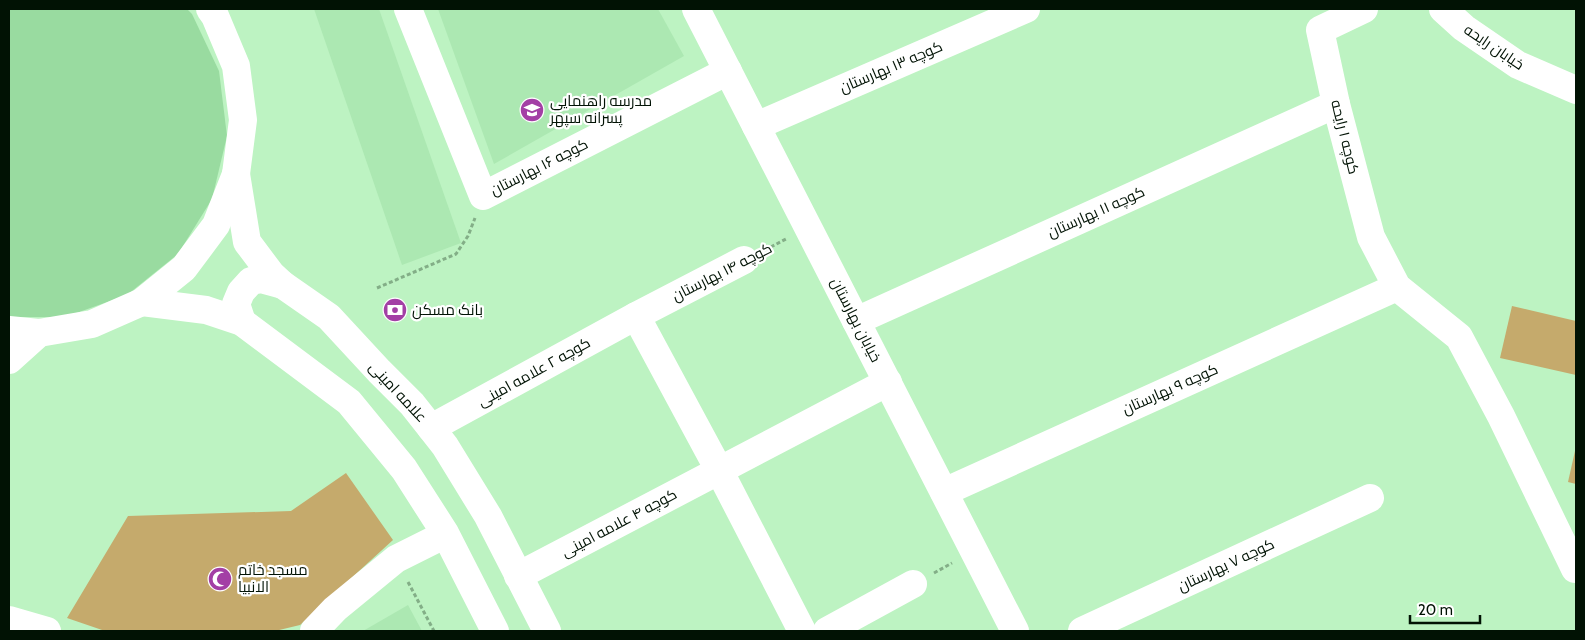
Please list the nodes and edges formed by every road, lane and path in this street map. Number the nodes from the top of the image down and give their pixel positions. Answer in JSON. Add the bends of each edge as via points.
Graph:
{"nodes":[{"id":1,"x":408,"y":9,"type":"edge"},
{"id":2,"x":696,"y":9,"type":"edge"},
{"id":3,"x":1026,"y":9,"type":"edge"},
{"id":4,"x":1364,"y":9,"type":"edge"},
{"id":5,"x":1443,"y":9,"type":"edge"},
{"id":6,"x":214,"y":11,"type":"edge"},
{"id":7,"x":728,"y":71,"type":"junction"},
{"id":8,"x":1576,"y":90,"type":"edge"},
{"id":9,"x":1336,"y":104,"type":"junction"},
{"id":10,"x":756,"y":126,"type":"junction"},
{"id":11,"x":236,"y":174,"type":"junction"},
{"id":12,"x":483,"y":196,"type":"junction"},
{"id":13,"x":809,"y":228,"type":"junction"},
{"id":14,"x":744,"y":260,"type":"joint"},
{"id":15,"x":282,"y":285,"type":"junction"},
{"id":16,"x":1397,"y":287,"type":"junction"},
{"id":17,"x":377,"y":288,"type":"dead end"},
{"id":18,"x":142,"y":302,"type":"junction"},
{"id":19,"x":636,"y":316,"type":"junction"},
{"id":20,"x":856,"y":321,"type":"junction"},
{"id":21,"x":242,"y":322,"type":"junction"},
{"id":22,"x":9,"y":330,"type":"edge"},
{"id":23,"x":39,"y":334,"type":"junction"},
{"id":24,"x":9,"y":360,"type":"edge"},
{"id":25,"x":888,"y":382,"type":"junction"},
{"id":26,"x":431,"y":428,"type":"junction"},
{"id":27,"x":719,"y":470,"type":"junction"},
{"id":28,"x":944,"y":492,"type":"junction"},
{"id":29,"x":1370,"y":498,"type":"dead end"},
{"id":30,"x":444,"y":534,"type":"junction"},
{"id":31,"x":974,"y":551,"type":"junction"},
{"id":32,"x":396,"y":559,"type":"junction"},
{"id":33,"x":1575,"y":569,"type":"dead end"},
{"id":34,"x":518,"y":576,"type":"junction"},
{"id":35,"x":913,"y":584,"type":"joint"},
{"id":36,"x":9,"y":620,"type":"edge"},
{"id":37,"x":47,"y":631,"type":"edge"},
{"id":38,"x":314,"y":631,"type":"edge"},
{"id":39,"x":434,"y":631,"type":"edge"},
{"id":40,"x":494,"y":631,"type":"edge"},
{"id":41,"x":547,"y":631,"type":"edge"},
{"id":42,"x":802,"y":631,"type":"edge"},
{"id":43,"x":827,"y":631,"type":"edge"},
{"id":44,"x":1015,"y":631,"type":"edge"},
{"id":45,"x":1082,"y":631,"type":"edge"}],
"edges":[{"from":1,"to":12,"type":"street"},
{"from":2,"to":7,"type":"street","name":"خیابان بهارستان"},
{"from":3,"to":10,"type":"street","name":"کوچه ۱۳ بهارستان"},
{"from":4,"to":9,"type":"street","name":"کوچه ۱ رایحه","via":[[1320,30]]},
{"from":5,"to":8,"type":"street","name":"خیابان رایحه","via":[[1464,28],[1518,65]]},
{"from":6,"to":11,"type":"street","via":[[236,66],[243,120]]},
{"from":7,"to":10,"type":"street","name":"خیابان بهارستان"},
{"from":7,"to":12,"type":"street","name":"کوچه ۱۶ بهارستان"},
{"from":9,"to":16,"type":"street","name":"کوچه ۱ رایحه","via":[[1371,237]]},
{"from":9,"to":20,"type":"street","name":"کوچه ۱۱ بهارستان"},
{"from":10,"to":13,"type":"street","name":"خیابان بهارستان"},
{"from":11,"to":15,"type":"street","name":"علامه امینی","via":[[247,242]]},
{"from":11,"to":18,"type":"street","via":[[216,224],[190,261]]},
{"from":12,"to":17,"type":"path","via":[[468,236],[456,254]]},
{"from":13,"to":14,"type":"path","name":"کوچه ۱۴ بهارستان"},
{"from":13,"to":20,"type":"street","name":"خیابان بهارستان"},
{"from":14,"to":19,"type":"street","name":"کوچه ۱۴ بهارستان"},
{"from":15,"to":21,"type":"street","via":[[261,279],[251,281],[236,304]]},
{"from":15,"to":26,"type":"street","name":"علامه امینی","via":[[329,317]]},
{"from":16,"to":28,"type":"street","name":"کوچه ۹ بهارستان"},
{"from":16,"to":33,"type":"street","via":[[1459,337]]},
{"from":18,"to":21,"type":"street","via":[[206,310]]},
{"from":18,"to":23,"type":"street","via":[[92,324]]},
{"from":19,"to":26,"type":"street","name":"کوچه ۲ علامه امینی"},
{"from":19,"to":27,"type":"street"},
{"from":20,"to":25,"type":"street","name":"خیابان بهارستان"},
{"from":21,"to":30,"type":"street","via":[[350,402],[404,469]]},
{"from":22,"to":23,"type":"street"},
{"from":23,"to":24,"type":"street"},
{"from":25,"to":27,"type":"street","name":"کوچه ۴ علامه امینی"},
{"from":25,"to":28,"type":"street","name":"خیابان بهارستان"},
{"from":26,"to":34,"type":"street","name":"علامه امینی","via":[[488,516]]},
{"from":27,"to":34,"type":"street","name":"کوچه ۴ علامه امینی"},
{"from":27,"to":42,"type":"street"},
{"from":28,"to":31,"type":"street","name":"خیابان بهارستان"},
{"from":29,"to":45,"type":"street","name":"کوچه ۷ بهارستان"},
{"from":30,"to":32,"type":"street"},
{"from":30,"to":40,"type":"street"},
{"from":31,"to":35,"type":"path"},
{"from":31,"to":44,"type":"street","name":"خیابان بهارستان"},
{"from":32,"to":38,"type":"street","via":[[335,609]]},
{"from":32,"to":39,"type":"path"},
{"from":34,"to":41,"type":"street","name":"علامه امینی"},
{"from":35,"to":43,"type":"street"},
{"from":36,"to":37,"type":"street"}]}
